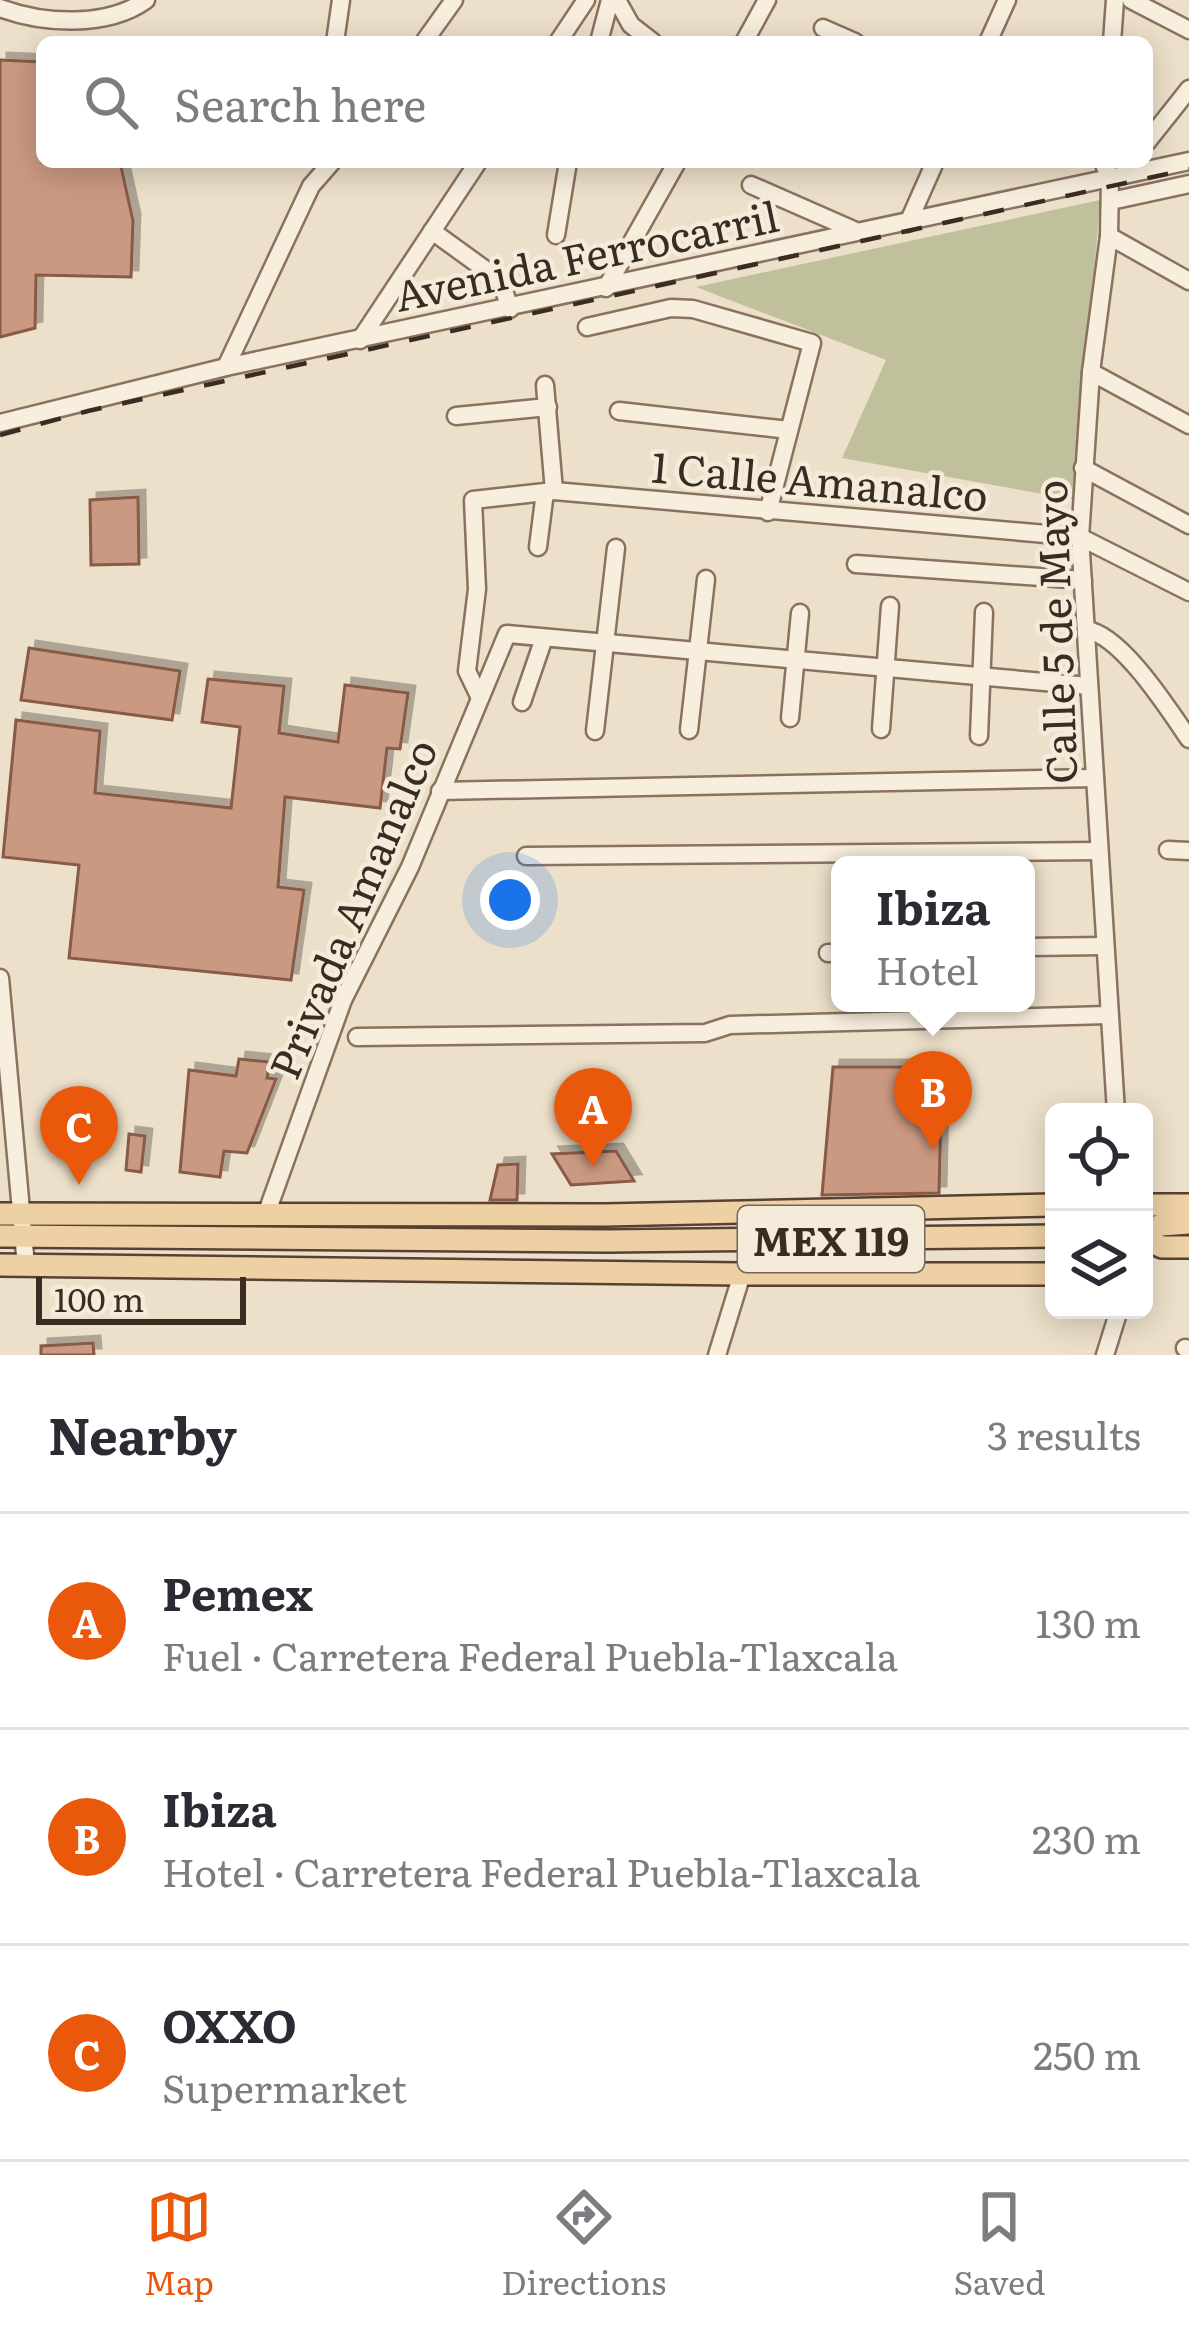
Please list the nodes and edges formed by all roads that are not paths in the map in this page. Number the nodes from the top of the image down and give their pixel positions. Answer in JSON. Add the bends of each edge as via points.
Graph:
{"nodes":[{"id":1,"x":146,"y":0,"type":"edge"},
{"id":2,"x":340,"y":0,"type":"edge"},
{"id":3,"x":454,"y":0,"type":"edge"},
{"id":4,"x":586,"y":0,"type":"edge"},
{"id":5,"x":614,"y":0,"type":"edge"},
{"id":6,"x":767,"y":0,"type":"edge"},
{"id":7,"x":1007,"y":0,"type":"edge"},
{"id":8,"x":1115,"y":0,"type":"edge"},
{"id":9,"x":1131,"y":0,"type":"edge"},
{"id":10,"x":0,"y":8,"type":"edge"},
{"id":11,"x":24,"y":8,"type":"edge"},
{"id":12,"x":823,"y":28,"type":"dead end"},
{"id":13,"x":1189,"y":30,"type":"edge"},
{"id":14,"x":336,"y":36,"type":"edge"},
{"id":15,"x":428,"y":36,"type":"edge"},
{"id":16,"x":562,"y":36,"type":"edge"},
{"id":17,"x":601,"y":36,"type":"edge"},
{"id":18,"x":645,"y":36,"type":"edge"},
{"id":19,"x":747,"y":36,"type":"edge"},
{"id":20,"x":841,"y":36,"type":"edge"},
{"id":21,"x":991,"y":36,"type":"edge"},
{"id":22,"x":1112,"y":36,"type":"edge"},
{"id":23,"x":1189,"y":88,"type":"edge"},
{"id":24,"x":1153,"y":134,"type":"edge"},
{"id":25,"x":1189,"y":160,"type":"edge"},
{"id":26,"x":1153,"y":164,"type":"edge"},
{"id":27,"x":312,"y":168,"type":"edge"},
{"id":28,"x":327,"y":168,"type":"edge"},
{"id":29,"x":474,"y":168,"type":"edge"},
{"id":30,"x":567,"y":168,"type":"edge"},
{"id":31,"x":674,"y":168,"type":"edge"},
{"id":32,"x":932,"y":168,"type":"edge"},
{"id":33,"x":1107,"y":170,"type":"edge"},
{"id":34,"x":1189,"y":184,"type":"edge"},
{"id":35,"x":751,"y":185,"type":"dead end"},
{"id":36,"x":311,"y":186,"type":"junction"},
{"id":37,"x":1111,"y":201,"type":"junction"},
{"id":38,"x":908,"y":223,"type":"junction"},
{"id":39,"x":432,"y":231,"type":"junction"},
{"id":40,"x":857,"y":232,"type":"junction"},
{"id":41,"x":556,"y":235,"type":"dead end"},
{"id":42,"x":1109,"y":236,"type":"junction"},
{"id":43,"x":1189,"y":281,"type":"edge"},
{"id":44,"x":606,"y":288,"type":"junction"},
{"id":45,"x":509,"y":309,"type":"junction"},
{"id":46,"x":587,"y":327,"type":"dead end"},
{"id":47,"x":360,"y":340,"type":"junction"},
{"id":48,"x":226,"y":367,"type":"junction"},
{"id":49,"x":1091,"y":372,"type":"junction"},
{"id":50,"x":544,"y":386,"type":"dead end"},
{"id":51,"x":548,"y":406,"type":"junction"},
{"id":52,"x":619,"y":410,"type":"dead end"},
{"id":53,"x":456,"y":416,"type":"dead end"},
{"id":54,"x":0,"y":423,"type":"edge"},
{"id":55,"x":1189,"y":425,"type":"edge"},
{"id":56,"x":788,"y":430,"type":"junction"},
{"id":57,"x":1083,"y":468,"type":"junction"},
{"id":58,"x":550,"y":491,"type":"junction"},
{"id":59,"x":768,"y":512,"type":"junction"},
{"id":60,"x":1189,"y":525,"type":"edge"},
{"id":61,"x":1080,"y":537,"type":"junction"},
{"id":62,"x":538,"y":548,"type":"dead end"},
{"id":63,"x":616,"y":548,"type":"dead end"},
{"id":64,"x":856,"y":564,"type":"dead end"},
{"id":65,"x":706,"y":579,"type":"dead end"},
{"id":66,"x":1083,"y":580,"type":"junction"},
{"id":67,"x":1189,"y":592,"type":"edge"},
{"id":68,"x":890,"y":606,"type":"dead end"},
{"id":69,"x":984,"y":612,"type":"dead end"},
{"id":70,"x":800,"y":613,"type":"dead end"},
{"id":71,"x":1086,"y":631,"type":"junction"},
{"id":72,"x":544,"y":638,"type":"junction"},
{"id":73,"x":604,"y":644,"type":"junction"},
{"id":74,"x":700,"y":651,"type":"junction"},
{"id":75,"x":795,"y":661,"type":"junction"},
{"id":76,"x":885,"y":669,"type":"junction"},
{"id":77,"x":981,"y":676,"type":"junction"},
{"id":78,"x":1089,"y":686,"type":"junction"},
{"id":79,"x":480,"y":698,"type":"junction"},
{"id":80,"x":522,"y":702,"type":"dead end"},
{"id":81,"x":790,"y":718,"type":"dead end"},
{"id":82,"x":881,"y":729,"type":"dead end"},
{"id":83,"x":689,"y":730,"type":"dead end"},
{"id":84,"x":595,"y":731,"type":"dead end"},
{"id":85,"x":979,"y":736,"type":"dead end"},
{"id":86,"x":1189,"y":740,"type":"edge"},
{"id":87,"x":1095,"y":778,"type":"junction"},
{"id":88,"x":440,"y":791,"type":"junction"},
{"id":89,"x":1099,"y":850,"type":"junction"},
{"id":90,"x":1168,"y":850,"type":"dead end"},
{"id":91,"x":1189,"y":851,"type":"edge"},
{"id":92,"x":526,"y":856,"type":"dead end"},
{"id":93,"x":1105,"y":946,"type":"junction"},
{"id":94,"x":1035,"y":947,"type":"edge"},
{"id":95,"x":0,"y":978,"type":"edge"},
{"id":96,"x":1108,"y":1016,"type":"junction"},
{"id":97,"x":357,"y":1037,"type":"dead end"},
{"id":98,"x":1115,"y":1103,"type":"edge"},
{"id":99,"x":1153,"y":1204,"type":"edge"},
{"id":100,"x":1045,"y":1205,"type":"edge"},
{"id":101,"x":1189,"y":1205,"type":"edge"},
{"id":102,"x":921,"y":1208,"type":"junction"},
{"id":103,"x":267,"y":1212,"type":"junction"},
{"id":104,"x":1189,"y":1223,"type":"edge"},
{"id":105,"x":10,"y":1225,"type":"edge"},
{"id":106,"x":1153,"y":1230,"type":"edge"},
{"id":107,"x":1045,"y":1236,"type":"edge"},
{"id":108,"x":931,"y":1238,"type":"junction"},
{"id":109,"x":1153,"y":1241,"type":"edge"},
{"id":110,"x":1189,"y":1247,"type":"edge"},
{"id":111,"x":0,"y":1265,"type":"edge"},
{"id":112,"x":26,"y":1265,"type":"junction"},
{"id":113,"x":742,"y":1274,"type":"junction"},
{"id":114,"x":941,"y":1274,"type":"junction"},
{"id":115,"x":1045,"y":1274,"type":"edge"},
{"id":116,"x":1116,"y":1319,"type":"edge"},
{"id":117,"x":717,"y":1355,"type":"edge"},
{"id":118,"x":1105,"y":1355,"type":"edge"}],
"edges":[{"from":1,"to":11,"type":"street","via":[[102,17]]},
{"from":2,"to":14,"type":"street"},
{"from":3,"to":15,"type":"street"},
{"from":4,"to":16,"type":"street"},
{"from":5,"to":17,"type":"street"},
{"from":5,"to":18,"type":"street"},
{"from":6,"to":19,"type":"street"},
{"from":7,"to":21,"type":"street"},
{"from":8,"to":22,"type":"street"},
{"from":9,"to":13,"type":"street"},
{"from":10,"to":11,"type":"street"},
{"from":12,"to":20,"type":"street"},
{"from":23,"to":24,"type":"street"},
{"from":25,"to":26,"type":"street","name":"Avenida Ferrocarril"},
{"from":27,"to":36,"type":"street"},
{"from":28,"to":36,"type":"street"},
{"from":29,"to":39,"type":"street"},
{"from":30,"to":41,"type":"street"},
{"from":31,"to":44,"type":"street"},
{"from":32,"to":38,"type":"street"},
{"from":33,"to":37,"type":"street","name":"Calle 5 de Mayo"},
{"from":33,"to":38,"type":"street","name":"Avenida Ferrocarril"},
{"from":34,"to":37,"type":"street"},
{"from":35,"to":40,"type":"street"},
{"from":36,"to":48,"type":"street"},
{"from":37,"to":42,"type":"street","name":"Calle 5 de Mayo"},
{"from":38,"to":40,"type":"street","name":"Avenida Ferrocarril"},
{"from":39,"to":45,"type":"street","via":[[501,281]]},
{"from":39,"to":47,"type":"street"},
{"from":40,"to":44,"type":"street","name":"Avenida Ferrocarril"},
{"from":42,"to":43,"type":"street"},
{"from":42,"to":49,"type":"street","name":"Calle 5 de Mayo"},
{"from":44,"to":45,"type":"street","name":"Avenida Ferrocarril"},
{"from":45,"to":47,"type":"street","name":"Avenida Ferrocarril"},
{"from":46,"to":56,"type":"street","via":[[693,309],[812,343]]},
{"from":47,"to":48,"type":"street","name":"Avenida Ferrocarril"},
{"from":48,"to":54,"type":"street","name":"Avenida Ferrocarril"},
{"from":49,"to":55,"type":"street"},
{"from":49,"to":57,"type":"street","name":"Calle 5 de Mayo"},
{"from":50,"to":51,"type":"street"},
{"from":51,"to":53,"type":"street"},
{"from":51,"to":58,"type":"street"},
{"from":52,"to":56,"type":"street"},
{"from":56,"to":59,"type":"street"},
{"from":57,"to":60,"type":"street"},
{"from":57,"to":61,"type":"street","name":"Calle 5 de Mayo"},
{"from":58,"to":59,"type":"street","name":"1 Calle Amanalco"},
{"from":58,"to":62,"type":"street"},
{"from":58,"to":79,"type":"street","name":"1 Calle Amanalco","via":[[473,500],[477,589],[467,671]]},
{"from":59,"to":61,"type":"street","name":"1 Calle Amanalco"},
{"from":61,"to":66,"type":"street","name":"Calle 5 de Mayo"},
{"from":61,"to":67,"type":"street"},
{"from":63,"to":73,"type":"street"},
{"from":64,"to":66,"type":"street"},
{"from":65,"to":74,"type":"street"},
{"from":66,"to":71,"type":"street","name":"Calle 5 de Mayo"},
{"from":68,"to":76,"type":"street"},
{"from":69,"to":77,"type":"street"},
{"from":70,"to":75,"type":"street"},
{"from":71,"to":78,"type":"street","name":"Calle 5 de Mayo"},
{"from":71,"to":86,"type":"street","via":[[1108,637]]},
{"from":72,"to":73,"type":"street"},
{"from":72,"to":79,"type":"street","name":"Privada Amanalco","via":[[507,634]]},
{"from":72,"to":80,"type":"street"},
{"from":73,"to":74,"type":"street"},
{"from":73,"to":84,"type":"street"},
{"from":74,"to":75,"type":"street"},
{"from":74,"to":83,"type":"street"},
{"from":75,"to":76,"type":"street"},
{"from":75,"to":81,"type":"street"},
{"from":76,"to":77,"type":"street"},
{"from":76,"to":82,"type":"street"},
{"from":77,"to":78,"type":"street"},
{"from":77,"to":85,"type":"street"},
{"from":78,"to":87,"type":"street","name":"Calle 5 de Mayo"},
{"from":79,"to":88,"type":"street","name":"Privada Amanalco"},
{"from":87,"to":88,"type":"street"},
{"from":87,"to":89,"type":"street","name":"Calle 5 de Mayo"},
{"from":88,"to":103,"type":"street","name":"Privada Amanalco","via":[[344,1000]]},
{"from":89,"to":92,"type":"street"},
{"from":89,"to":93,"type":"street","name":"Calle 5 de Mayo"},
{"from":90,"to":91,"type":"street"},
{"from":93,"to":94,"type":"street"},
{"from":93,"to":96,"type":"street","name":"Calle 5 de Mayo"},
{"from":95,"to":105,"type":"street"},
{"from":96,"to":97,"type":"street"},
{"from":96,"to":98,"type":"street","name":"Calle 5 de Mayo"},
{"from":99,"to":101,"type":"main road"},
{"from":100,"to":102,"type":"main road"},
{"from":102,"to":103,"type":"main road"},
{"from":102,"to":108,"type":"main road"},
{"from":103,"to":105,"type":"main road"},
{"from":104,"to":106,"type":"main road"},
{"from":105,"to":108,"type":"main road","number":"MEX 119","via":[[584,1240]]},
{"from":105,"to":112,"type":"street"},
{"from":107,"to":108,"type":"main road","number":"MEX 119"},
{"from":108,"to":114,"type":"main road"},
{"from":109,"to":110,"type":"main road"},
{"from":111,"to":112,"type":"main road"},
{"from":112,"to":113,"type":"main road"},
{"from":113,"to":114,"type":"main road"},
{"from":113,"to":117,"type":"street"},
{"from":114,"to":115,"type":"main road"},
{"from":116,"to":118,"type":"street"}]}
